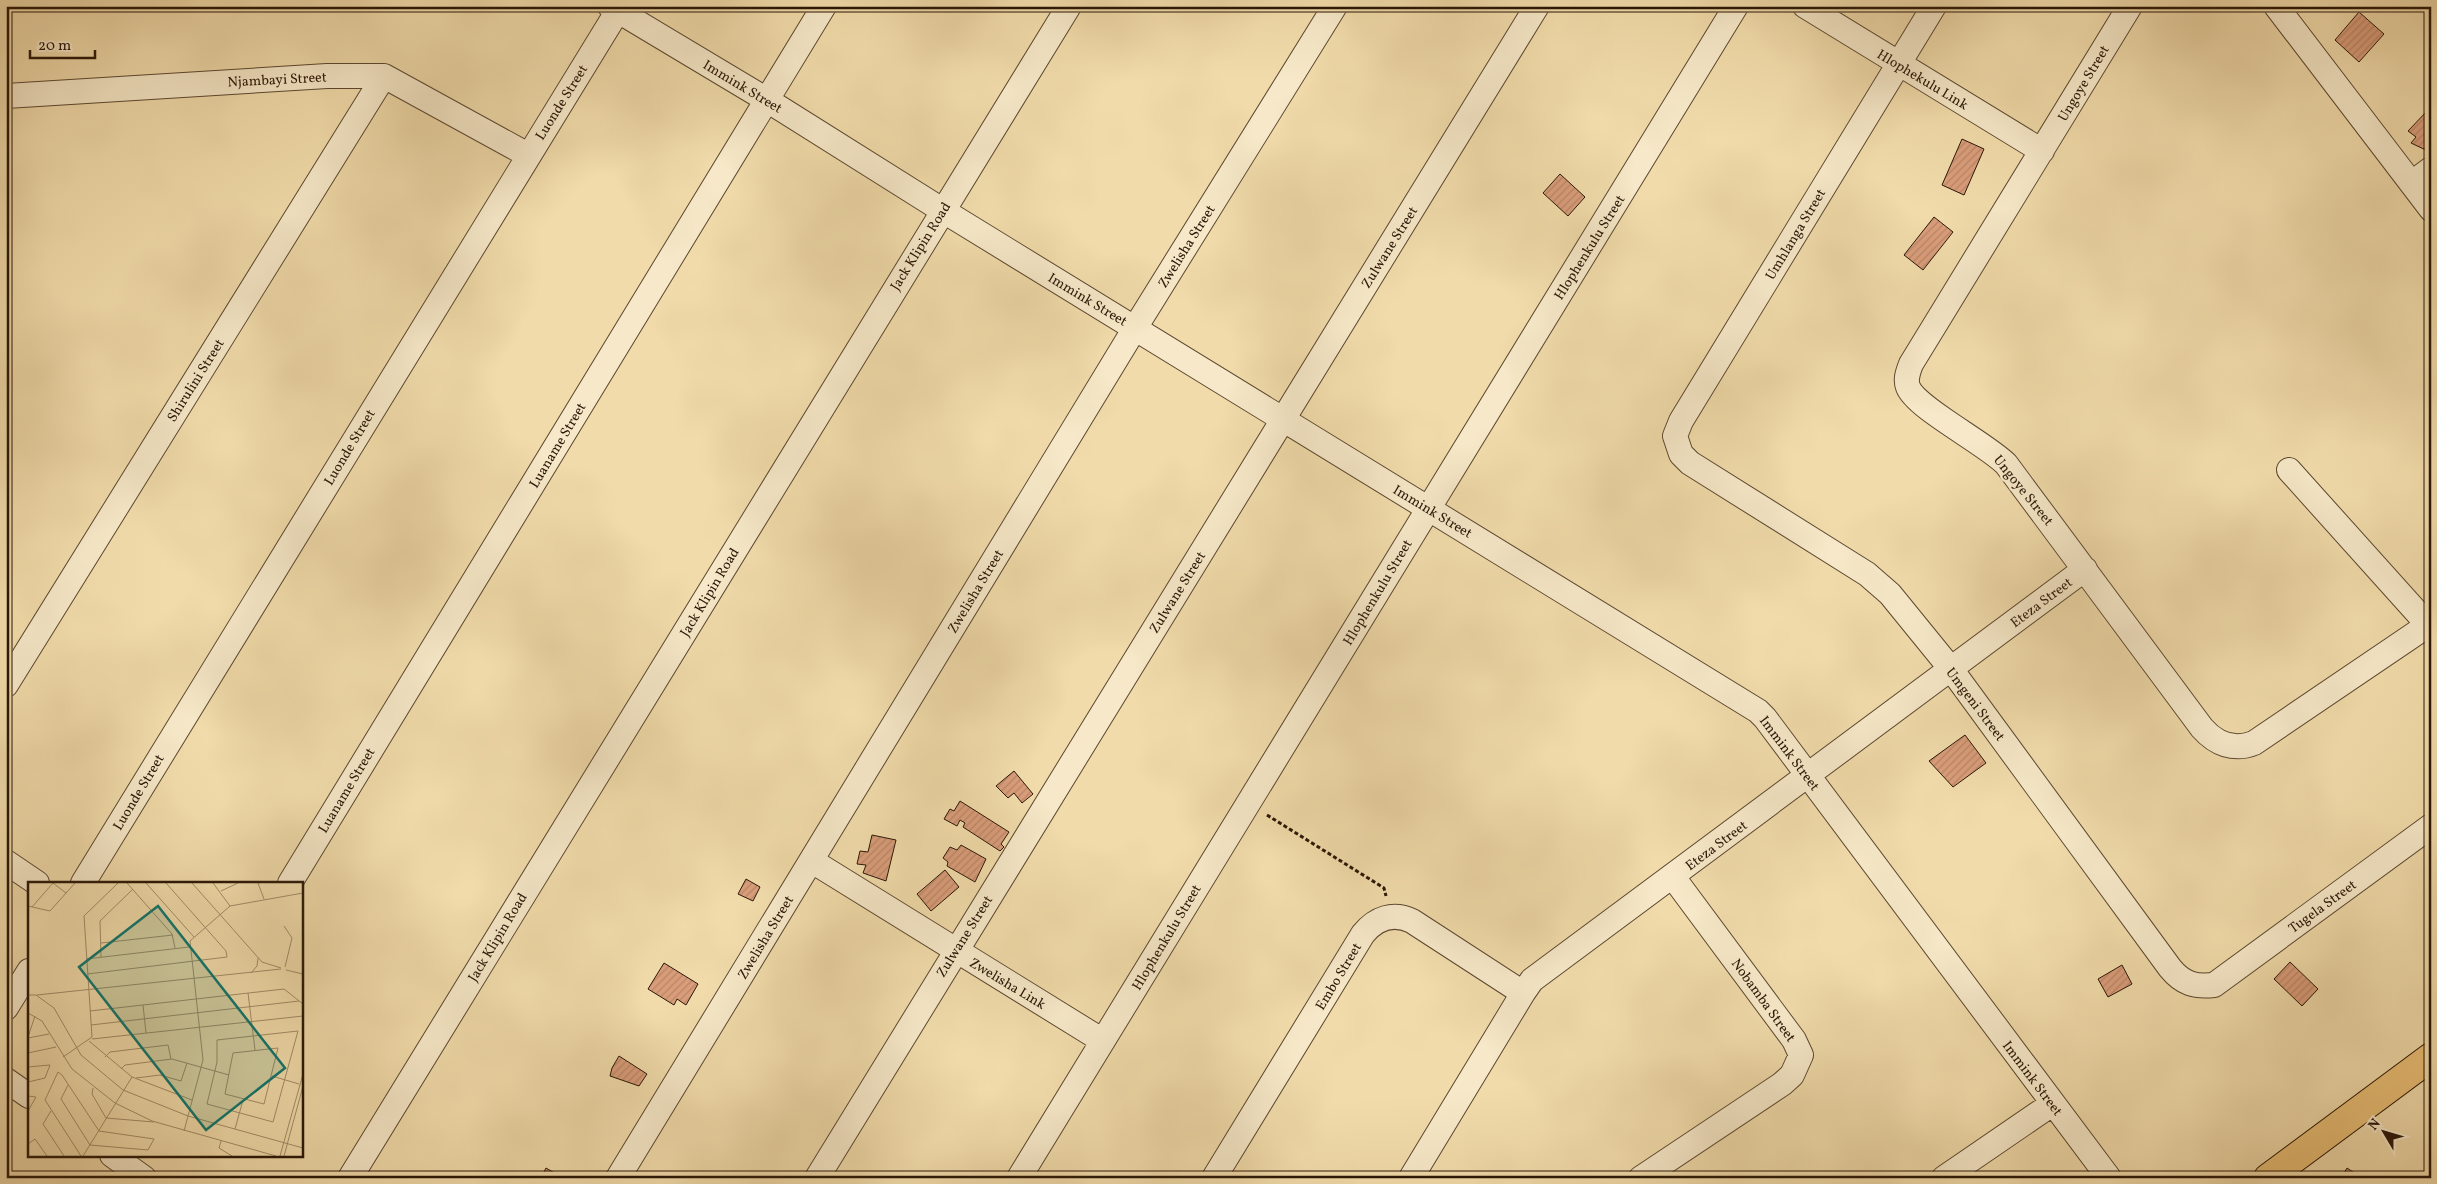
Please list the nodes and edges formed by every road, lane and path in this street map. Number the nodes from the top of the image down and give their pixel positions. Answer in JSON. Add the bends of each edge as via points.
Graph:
{"nodes":[{"id":1,"x":824,"y":6,"type":"edge"},
{"id":2,"x":1069,"y":6,"type":"edge"},
{"id":3,"x":1335,"y":6,"type":"edge"},
{"id":4,"x":1538,"y":6,"type":"edge"},
{"id":5,"x":1736,"y":6,"type":"edge"},
{"id":6,"x":1805,"y":6,"type":"edge"},
{"id":7,"x":1934,"y":6,"type":"edge"},
{"id":8,"x":2130,"y":6,"type":"edge"},
{"id":9,"x":2276,"y":6,"type":"edge"},
{"id":10,"x":614,"y":9,"type":"edge"},
{"id":11,"x":1899,"y":64,"type":"junction"},
{"id":12,"x":384,"y":76,"type":"junction"},
{"id":13,"x":6,"y":96,"type":"edge"},
{"id":14,"x":767,"y":100,"type":"junction"},
{"id":15,"x":2042,"y":151,"type":"junction"},
{"id":16,"x":528,"y":155,"type":"junction"},
{"id":17,"x":2431,"y":169,"type":"edge"},
{"id":18,"x":2412,"y":183,"type":"junction"},
{"id":19,"x":2431,"y":208,"type":"edge"},
{"id":20,"x":942,"y":210,"type":"junction"},
{"id":21,"x":1135,"y":328,"type":"junction"},
{"id":22,"x":1283,"y":419,"type":"junction"},
{"id":23,"x":1690,"y":463,"type":"joint"},
{"id":24,"x":2289,"y":470,"type":"dead end"},
{"id":25,"x":1428,"y":508,"type":"junction"},
{"id":26,"x":2086,"y":569,"type":"junction"},
{"id":27,"x":2430,"y":625,"type":"edge"},
{"id":28,"x":1950,"y":669,"type":"junction"},
{"id":29,"x":6,"y":685,"type":"edge"},
{"id":30,"x":1807,"y":776,"type":"junction"},
{"id":31,"x":1248,"y":803,"type":"junction"},
{"id":32,"x":2431,"y":826,"type":"edge"},
{"id":33,"x":812,"y":861,"type":"junction"},
{"id":34,"x":6,"y":862,"type":"edge"},
{"id":35,"x":1674,"y":877,"type":"junction"},
{"id":36,"x":36,"y":882,"type":"edge"},
{"id":37,"x":84,"y":882,"type":"edge"},
{"id":38,"x":291,"y":882,"type":"edge"},
{"id":39,"x":1392,"y":916,"type":"junction"},
{"id":40,"x":955,"y":950,"type":"junction"},
{"id":41,"x":28,"y":973,"type":"edge"},
{"id":42,"x":2214,"y":985,"type":"joint"},
{"id":43,"x":1523,"y":992,"type":"junction"},
{"id":44,"x":6,"y":1008,"type":"edge"},
{"id":45,"x":1103,"y":1041,"type":"junction"},
{"id":46,"x":2431,"y":1057,"type":"edge"},
{"id":47,"x":6,"y":1080,"type":"edge"},
{"id":48,"x":28,"y":1095,"type":"edge"},
{"id":49,"x":2052,"y":1104,"type":"junction"},
{"id":50,"x":119,"y":1157,"type":"edge"},
{"id":51,"x":144,"y":1178,"type":"edge"},
{"id":52,"x":350,"y":1178,"type":"edge"},
{"id":53,"x":618,"y":1178,"type":"edge"},
{"id":54,"x":817,"y":1178,"type":"edge"},
{"id":55,"x":1019,"y":1178,"type":"edge"},
{"id":56,"x":1214,"y":1178,"type":"edge"},
{"id":57,"x":1411,"y":1178,"type":"edge"},
{"id":58,"x":1641,"y":1178,"type":"edge"},
{"id":59,"x":1944,"y":1178,"type":"edge"},
{"id":60,"x":2109,"y":1178,"type":"edge"},
{"id":61,"x":2268,"y":1178,"type":"edge"}],
"edges":[{"from":1,"to":14,"type":"street","name":"Luaname Street"},
{"from":2,"to":20,"type":"street","name":"Jack Klipin Road"},
{"from":3,"to":21,"type":"street","name":"Zwelisha Street"},
{"from":4,"to":22,"type":"street","name":"Zulwane Street"},
{"from":5,"to":25,"type":"street","name":"Hlophenkulu Street"},
{"from":6,"to":11,"type":"street","name":"Hlophekulu Link"},
{"from":7,"to":11,"type":"street","name":"Umhlanga Street"},
{"from":8,"to":15,"type":"street","name":"Ungoye Street"},
{"from":9,"to":18,"type":"street"},
{"from":10,"to":14,"type":"street","name":"Immink Street"},
{"from":10,"to":16,"type":"street","name":"Luonde Street"},
{"from":11,"to":15,"type":"street","name":"Hlophekulu Link"},
{"from":11,"to":23,"type":"street","name":"Umhlanga Street","via":[[1681,421],[1675,436],[1677,445]]},
{"from":12,"to":13,"type":"street","name":"Njambayi Street","via":[[327,76]]},
{"from":12,"to":16,"type":"street","name":"Njambayi Street"},
{"from":12,"to":29,"type":"street","name":"Shirulini Street"},
{"from":14,"to":20,"type":"street","name":"Immink Street"},
{"from":14,"to":38,"type":"street","name":"Luaname Street"},
{"from":15,"to":26,"type":"street","name":"Ungoye Street","via":[[1911,364],[1907,379],[1911,393],[1922,404],[1991,450],[2006,464]]},
{"from":16,"to":37,"type":"street","name":"Luonde Street"},
{"from":17,"to":18,"type":"street"},
{"from":18,"to":19,"type":"street"},
{"from":20,"to":21,"type":"street","name":"Immink Street"},
{"from":20,"to":52,"type":"street","name":"Jack Klipin Road"},
{"from":21,"to":22,"type":"street","name":"Immink Street"},
{"from":21,"to":33,"type":"street","name":"Zwelisha Street"},
{"from":22,"to":25,"type":"street","name":"Immink Street"},
{"from":22,"to":40,"type":"street","name":"Zulwane Street"},
{"from":23,"to":28,"type":"street","name":"Umgeni Street","via":[[1874,579]]},
{"from":24,"to":27,"type":"street"},
{"from":25,"to":30,"type":"street","name":"Immink Street","via":[[1753,707],[1766,718]]},
{"from":25,"to":31,"type":"street","name":"Hlophenkulu Street"},
{"from":26,"to":27,"type":"street","name":"Ungoye Street","via":[[2202,728],[2214,740],[2232,747],[2246,746],[2262,739]]},
{"from":26,"to":28,"type":"street","name":"Eteza Street"},
{"from":28,"to":30,"type":"street","name":"Eteza Street"},
{"from":28,"to":42,"type":"street","name":"Umgeni Street","via":[[2170,968],[2186,983]]},
{"from":30,"to":35,"type":"street","name":"Eteza Street"},
{"from":30,"to":49,"type":"street","name":"Immink Street"},
{"from":31,"to":39,"type":"path","via":[[1384,888]]},
{"from":31,"to":45,"type":"street","name":"Hlophenkulu Street"},
{"from":32,"to":42,"type":"street","name":"Tugela Street"},
{"from":33,"to":40,"type":"street","name":"Zwelisha Link"},
{"from":33,"to":53,"type":"street","name":"Zwelisha Street"},
{"from":34,"to":36,"type":"street"},
{"from":35,"to":43,"type":"street","name":"Eteza Street","via":[[1536,977]]},
{"from":35,"to":58,"type":"street","name":"Nobamba Street","via":[[1794,1040],[1801,1055],[1792,1075],[1782,1084]]},
{"from":39,"to":43,"type":"street","via":[[1412,922]]},
{"from":39,"to":56,"type":"street","name":"Embo Street","via":[[1379,920],[1363,934]]},
{"from":40,"to":45,"type":"street","name":"Zwelisha Link"},
{"from":40,"to":54,"type":"street","name":"Zulwane Street"},
{"from":41,"to":44,"type":"street"},
{"from":43,"to":57,"type":"street","name":"Eteza Street"},
{"from":45,"to":55,"type":"street","name":"Hlophenkulu Street"},
{"from":46,"to":61,"type":"main road"},
{"from":47,"to":48,"type":"street"},
{"from":49,"to":59,"type":"street"},
{"from":49,"to":60,"type":"street","name":"Immink Street"},
{"from":50,"to":51,"type":"street"}]}
